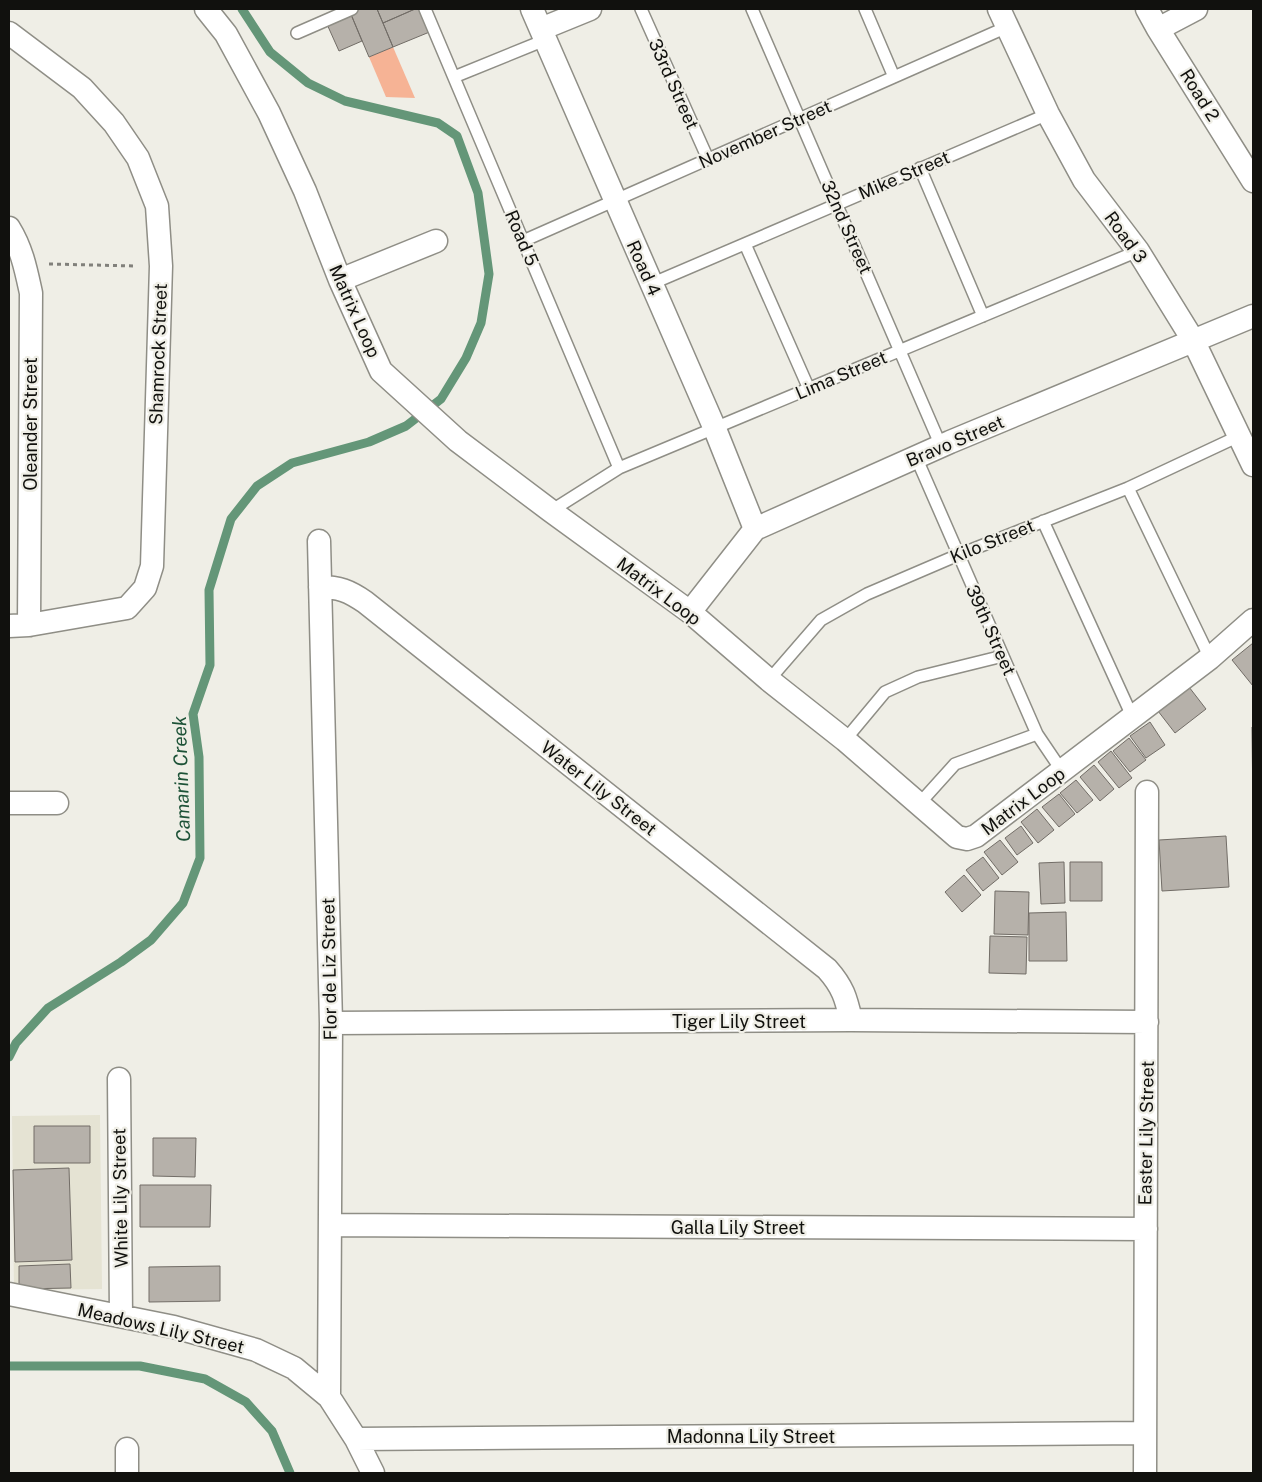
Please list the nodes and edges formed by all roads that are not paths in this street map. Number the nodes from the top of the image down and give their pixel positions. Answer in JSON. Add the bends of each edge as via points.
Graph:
{"nodes":[{"id":1,"x":206,"y":9,"type":"edge"},
{"id":2,"x":352,"y":9,"type":"edge"},
{"id":3,"x":425,"y":9,"type":"edge"},
{"id":4,"x":532,"y":9,"type":"edge"},
{"id":5,"x":590,"y":9,"type":"edge"},
{"id":6,"x":641,"y":9,"type":"edge"},
{"id":7,"x":752,"y":9,"type":"edge"},
{"id":8,"x":865,"y":9,"type":"edge"},
{"id":9,"x":1147,"y":9,"type":"edge"},
{"id":10,"x":1196,"y":9,"type":"edge"},
{"id":11,"x":1003,"y":18,"type":"edge"},
{"id":12,"x":1158,"y":29,"type":"junction"},
{"id":13,"x":9,"y":33,"type":"edge"},
{"id":14,"x":297,"y":33,"type":"dead end"},
{"id":15,"x":543,"y":35,"type":"junction"},
{"id":16,"x":454,"y":77,"type":"junction"},
{"id":17,"x":894,"y":77,"type":"junction"},
{"id":18,"x":1048,"y":114,"type":"junction"},
{"id":19,"x":799,"y":118,"type":"junction"},
{"id":20,"x":708,"y":159,"type":"junction"},
{"id":21,"x":920,"y":168,"type":"junction"},
{"id":22,"x":1252,"y":174,"type":"edge"},
{"id":23,"x":615,"y":201,"type":"junction"},
{"id":24,"x":838,"y":204,"type":"junction"},
{"id":25,"x":9,"y":228,"type":"edge"},
{"id":26,"x":436,"y":241,"type":"dead end"},
{"id":27,"x":523,"y":241,"type":"junction"},
{"id":28,"x":746,"y":244,"type":"junction"},
{"id":29,"x":1138,"y":251,"type":"junction"},
{"id":30,"x":340,"y":280,"type":"junction"},
{"id":31,"x":651,"y":284,"type":"junction"},
{"id":32,"x":983,"y":316,"type":"junction"},
{"id":33,"x":1253,"y":316,"type":"edge"},
{"id":34,"x":1193,"y":340,"type":"junction"},
{"id":35,"x":901,"y":350,"type":"junction"},
{"id":36,"x":809,"y":389,"type":"junction"},
{"id":37,"x":715,"y":429,"type":"junction"},
{"id":38,"x":1239,"y":436,"type":"junction"},
{"id":39,"x":941,"y":446,"type":"junction"},
{"id":40,"x":916,"y":457,"type":"junction"},
{"id":41,"x":1253,"y":465,"type":"edge"},
{"id":42,"x":619,"y":468,"type":"junction"},
{"id":43,"x":1128,"y":488,"type":"junction"},
{"id":44,"x":550,"y":512,"type":"junction"},
{"id":45,"x":1043,"y":521,"type":"junction"},
{"id":46,"x":755,"y":528,"type":"junction"},
{"id":47,"x":319,"y":541,"type":"dead end"},
{"id":48,"x":958,"y":554,"type":"junction"},
{"id":49,"x":320,"y":587,"type":"junction"},
{"id":50,"x":690,"y":612,"type":"junction"},
{"id":51,"x":1253,"y":620,"type":"edge"},
{"id":52,"x":19,"y":625,"type":"edge"},
{"id":53,"x":1003,"y":656,"type":"junction"},
{"id":54,"x":1210,"y":658,"type":"junction"},
{"id":55,"x":768,"y":680,"type":"junction"},
{"id":56,"x":1132,"y":716,"type":"junction"},
{"id":57,"x":1037,"y":734,"type":"junction"},
{"id":58,"x":845,"y":740,"type":"junction"},
{"id":59,"x":1062,"y":771,"type":"junction"},
{"id":60,"x":1148,"y":792,"type":"dead end"},
{"id":61,"x":9,"y":803,"type":"edge"},
{"id":62,"x":57,"y":803,"type":"dead end"},
{"id":63,"x":919,"y":804,"type":"junction"},
{"id":64,"x":851,"y":1020,"type":"junction"},
{"id":65,"x":1148,"y":1022,"type":"junction"},
{"id":66,"x":331,"y":1023,"type":"junction"},
{"id":67,"x":119,"y":1079,"type":"dead end"},
{"id":68,"x":330,"y":1225,"type":"junction"},
{"id":69,"x":1146,"y":1229,"type":"junction"},
{"id":70,"x":9,"y":1294,"type":"edge"},
{"id":71,"x":121,"y":1316,"type":"junction"},
{"id":72,"x":329,"y":1397,"type":"junction"},
{"id":73,"x":1145,"y":1433,"type":"junction"},
{"id":74,"x":356,"y":1439,"type":"junction"},
{"id":75,"x":127,"y":1449,"type":"dead end"},
{"id":76,"x":127,"y":1473,"type":"edge"},
{"id":77,"x":373,"y":1473,"type":"edge"},
{"id":78,"x":1145,"y":1473,"type":"edge"}],
"edges":[{"from":1,"to":30,"type":"street","name":"Matrix Loop","via":[[226,34],[269,113],[305,191]]},
{"from":2,"to":14,"type":"lane"},
{"from":3,"to":16,"type":"lane","name":"Road 5"},
{"from":4,"to":15,"type":"street","name":"Road 4"},
{"from":5,"to":15,"type":"street"},
{"from":6,"to":20,"type":"lane","name":"33rd Street"},
{"from":7,"to":19,"type":"lane","name":"32nd Street"},
{"from":8,"to":17,"type":"lane"},
{"from":9,"to":12,"type":"street","name":"Road 2"},
{"from":10,"to":12,"type":"street"},
{"from":11,"to":17,"type":"lane","name":"November Street"},
{"from":11,"to":18,"type":"street","name":"Road 3"},
{"from":12,"to":22,"type":"street","name":"Road 2"},
{"from":13,"to":52,"type":"street","name":"Shamrock Street","via":[[82,88],[114,123],[138,158],[157,206],[161,266],[152,566],[145,588],[127,608]]},
{"from":15,"to":16,"type":"lane"},
{"from":15,"to":23,"type":"street","name":"Road 4"},
{"from":16,"to":27,"type":"lane","name":"Road 5"},
{"from":17,"to":19,"type":"lane","name":"November Street"},
{"from":18,"to":21,"type":"lane","name":"Mike Street"},
{"from":18,"to":29,"type":"street","name":"Road 3","via":[[1084,180]]},
{"from":19,"to":20,"type":"lane","name":"November Street"},
{"from":19,"to":24,"type":"lane","name":"32nd Street"},
{"from":20,"to":23,"type":"lane","name":"November Street"},
{"from":21,"to":24,"type":"lane","name":"Mike Street"},
{"from":21,"to":32,"type":"lane"},
{"from":23,"to":27,"type":"lane","name":"November Street"},
{"from":23,"to":31,"type":"street","name":"Road 4"},
{"from":24,"to":28,"type":"lane","name":"Mike Street"},
{"from":24,"to":35,"type":"lane","name":"32nd Street"},
{"from":25,"to":52,"type":"street","name":"Oleander Street","via":[[18,242],[30,294]]},
{"from":26,"to":30,"type":"street"},
{"from":27,"to":42,"type":"lane","name":"Road 5"},
{"from":28,"to":31,"type":"lane","name":"Mike Street"},
{"from":28,"to":36,"type":"lane"},
{"from":29,"to":32,"type":"lane","name":"Lima Street"},
{"from":29,"to":34,"type":"street","name":"Road 3"},
{"from":30,"to":44,"type":"street","name":"Matrix Loop","via":[[381,371],[458,441]]},
{"from":31,"to":37,"type":"street","name":"Road 4"},
{"from":32,"to":35,"type":"lane","name":"Lima Street"},
{"from":33,"to":34,"type":"street","name":"Bravo Street"},
{"from":34,"to":38,"type":"street","name":"Road 3"},
{"from":34,"to":39,"type":"street","name":"Bravo Street"},
{"from":35,"to":36,"type":"lane","name":"Lima Street"},
{"from":35,"to":39,"type":"lane","name":"32nd Street"},
{"from":36,"to":37,"type":"lane","name":"Lima Street"},
{"from":37,"to":42,"type":"lane","name":"Lima Street"},
{"from":37,"to":46,"type":"street","name":"Road 4"},
{"from":38,"to":41,"type":"street","name":"Road 3"},
{"from":38,"to":43,"type":"lane","name":"Kilo Street"},
{"from":39,"to":40,"type":"street","name":"Bravo Street"},
{"from":40,"to":46,"type":"street","name":"Bravo Street"},
{"from":40,"to":48,"type":"lane","name":"39th Street"},
{"from":42,"to":44,"type":"lane","name":"Lima Street"},
{"from":43,"to":45,"type":"lane","name":"Kilo Street"},
{"from":43,"to":54,"type":"lane"},
{"from":44,"to":50,"type":"street","name":"Matrix Loop"},
{"from":45,"to":48,"type":"lane","name":"Kilo Street"},
{"from":45,"to":56,"type":"lane"},
{"from":46,"to":50,"type":"street","name":"Bravo Street"},
{"from":47,"to":49,"type":"street","name":"Flor de Liz Street"},
{"from":48,"to":53,"type":"lane","name":"39th Street"},
{"from":48,"to":55,"type":"lane","name":"Kilo Street","via":[[867,594],[821,620]]},
{"from":49,"to":64,"type":"street","name":"Water Lily Street","via":[[351,592],[365,602],[827,970],[840,983]]},
{"from":49,"to":66,"type":"street","name":"Flor de Liz Street"},
{"from":50,"to":55,"type":"street","name":"Matrix Loop"},
{"from":51,"to":54,"type":"street","name":"Matrix Loop"},
{"from":53,"to":57,"type":"lane","name":"39th Street"},
{"from":53,"to":58,"type":"lane","via":[[918,678],[885,692]]},
{"from":54,"to":56,"type":"street","name":"Matrix Loop"},
{"from":55,"to":58,"type":"street","name":"Matrix Loop"},
{"from":56,"to":59,"type":"street","name":"Matrix Loop"},
{"from":57,"to":59,"type":"lane","name":"39th Street"},
{"from":57,"to":63,"type":"lane","via":[[955,764]]},
{"from":58,"to":63,"type":"street","name":"Matrix Loop"},
{"from":59,"to":63,"type":"street","name":"Matrix Loop","via":[[976,836],[957,837]]},
{"from":60,"to":65,"type":"street","name":"Easter Lily Street"},
{"from":61,"to":62,"type":"street"},
{"from":64,"to":65,"type":"street","name":"Tiger Lily Street"},
{"from":64,"to":66,"type":"street","name":"Tiger Lily Street"},
{"from":65,"to":69,"type":"street","name":"Easter Lily Street"},
{"from":66,"to":68,"type":"street","name":"Flor de Liz Street"},
{"from":67,"to":71,"type":"street","name":"White Lily Street"},
{"from":68,"to":69,"type":"street","name":"Galla Lily Street"},
{"from":68,"to":72,"type":"street","name":"Flor de Liz Street"},
{"from":69,"to":73,"type":"street","name":"Easter Lily Street"},
{"from":70,"to":71,"type":"street","name":"Meadows Lily Street"},
{"from":71,"to":72,"type":"street","name":"Meadows Lily Street","via":[[256,1350],[294,1368]]},
{"from":72,"to":74,"type":"street","name":"Meadows Lily Street"},
{"from":73,"to":74,"type":"street","name":"Madonna Lily Street"},
{"from":73,"to":78,"type":"street","name":"Easter Lily Street"},
{"from":74,"to":77,"type":"street","name":"Meadows Lily Street"},
{"from":75,"to":76,"type":"street"}]}
